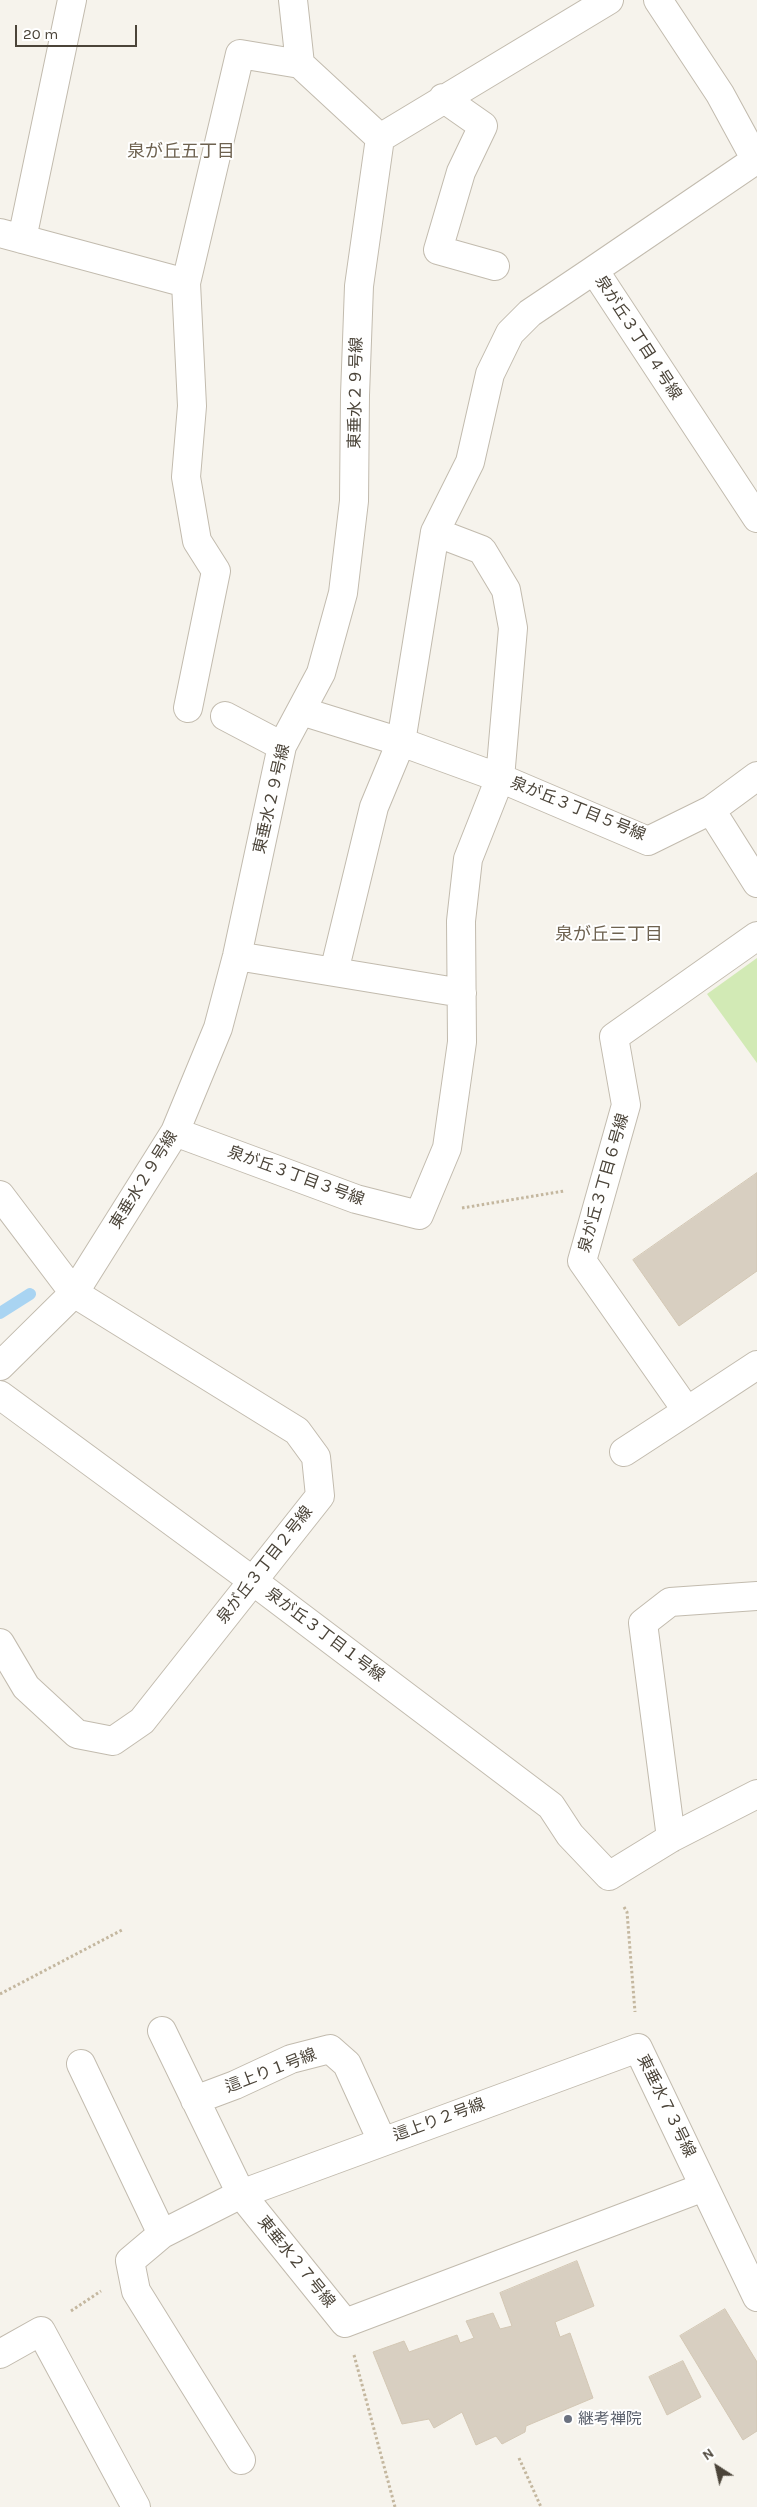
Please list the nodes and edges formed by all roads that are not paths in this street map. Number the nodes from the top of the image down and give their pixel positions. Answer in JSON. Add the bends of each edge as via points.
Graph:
{"nodes":[{"id":1,"x":72,"y":0,"type":"edge"},
{"id":2,"x":293,"y":0,"type":"edge"},
{"id":3,"x":608,"y":0,"type":"edge"},
{"id":4,"x":658,"y":0,"type":"edge"},
{"id":5,"x":300,"y":64,"type":"junction"},
{"id":6,"x":443,"y":98,"type":"junction"},
{"id":7,"x":380,"y":138,"type":"junction"},
{"id":8,"x":757,"y":161,"type":"edge"},
{"id":9,"x":11,"y":236,"type":"edge"},
{"id":10,"x":495,"y":266,"type":"dead end"},
{"id":11,"x":594,"y":270,"type":"junction"},
{"id":12,"x":186,"y":283,"type":"junction"},
{"id":13,"x":757,"y":518,"type":"edge"},
{"id":14,"x":435,"y":532,"type":"junction"},
{"id":15,"x":188,"y":708,"type":"dead end"},
{"id":16,"x":301,"y":711,"type":"junction"},
{"id":17,"x":225,"y":716,"type":"dead end"},
{"id":18,"x":402,"y":742,"type":"junction"},
{"id":19,"x":282,"y":746,"type":"junction"},
{"id":20,"x":757,"y":776,"type":"edge"},
{"id":21,"x":500,"y":778,"type":"junction"},
{"id":22,"x":711,"y":810,"type":"junction"},
{"id":23,"x":757,"y":883,"type":"edge"},
{"id":24,"x":757,"y":936,"type":"edge"},
{"id":25,"x":237,"y":956,"type":"junction"},
{"id":26,"x":334,"y":972,"type":"junction"},
{"id":27,"x":462,"y":993,"type":"junction"},
{"id":28,"x":175,"y":1132,"type":"junction"},
{"id":29,"x":0,"y":1195,"type":"edge"},
{"id":30,"x":74,"y":1293,"type":"junction"},
{"id":31,"x":757,"y":1365,"type":"edge"},
{"id":32,"x":0,"y":1366,"type":"edge"},
{"id":33,"x":0,"y":1395,"type":"edge"},
{"id":34,"x":687,"y":1411,"type":"junction"},
{"id":35,"x":624,"y":1452,"type":"dead end"},
{"id":36,"x":253,"y":1581,"type":"junction"},
{"id":37,"x":757,"y":1596,"type":"edge"},
{"id":38,"x":0,"y":1643,"type":"edge"},
{"id":39,"x":757,"y":1794,"type":"edge"},
{"id":40,"x":671,"y":1838,"type":"junction"},
{"id":41,"x":162,"y":2030,"type":"dead end"},
{"id":42,"x":638,"y":2048,"type":"joint"},
{"id":43,"x":81,"y":2064,"type":"dead end"},
{"id":44,"x":195,"y":2100,"type":"junction"},
{"id":45,"x":382,"y":2141,"type":"junction"},
{"id":46,"x":704,"y":2187,"type":"junction"},
{"id":47,"x":241,"y":2194,"type":"junction"},
{"id":48,"x":162,"y":2234,"type":"junction"},
{"id":49,"x":757,"y":2297,"type":"edge"},
{"id":50,"x":0,"y":2354,"type":"edge"},
{"id":51,"x":241,"y":2460,"type":"dead end"},
{"id":52,"x":136,"y":2507,"type":"edge"}],
"edges":[{"from":1,"to":9,"type":"street"},
{"from":2,"to":5,"type":"street"},
{"from":3,"to":6,"type":"street"},
{"from":4,"to":8,"type":"street","via":[[720,94]]},
{"from":5,"to":7,"type":"street"},
{"from":5,"to":12,"type":"street","via":[[240,54]]},
{"from":6,"to":7,"type":"street"},
{"from":6,"to":10,"type":"street","via":[[483,126],[462,172],[438,250]]},
{"from":7,"to":16,"type":"street","name":"東垂水２９号線","via":[[359,286],[354,501],[343,593],[321,673]]},
{"from":8,"to":11,"type":"street","name":"泉が丘３丁目４号線"},
{"from":9,"to":12,"type":"street"},
{"from":11,"to":13,"type":"street","name":"泉が丘３丁目４号線"},
{"from":11,"to":14,"type":"street","via":[[530,313],[510,333],[490,374],[470,462]]},
{"from":12,"to":15,"type":"street","via":[[192,406],[186,477],[197,541],[216,570]]},
{"from":14,"to":18,"type":"street"},
{"from":14,"to":21,"type":"street","via":[[482,550],[506,590],[513,628]]},
{"from":16,"to":18,"type":"street","name":"泉が丘３丁目５号線"},
{"from":16,"to":19,"type":"street","name":"東垂水２９号線"},
{"from":17,"to":19,"type":"street"},
{"from":18,"to":21,"type":"street","name":"泉が丘３丁目５号線"},
{"from":18,"to":26,"type":"street","via":[[374,807]]},
{"from":19,"to":25,"type":"street","name":"東垂水２９号線"},
{"from":20,"to":22,"type":"street","name":"泉が丘３丁目５号線"},
{"from":21,"to":22,"type":"street","name":"泉が丘３丁目５号線","via":[[648,841]]},
{"from":21,"to":27,"type":"street","via":[[468,859],[461,921]]},
{"from":22,"to":23,"type":"street"},
{"from":24,"to":34,"type":"street","name":"泉が丘３丁目６号線","via":[[614,1037],[626,1105],[582,1261]]},
{"from":25,"to":26,"type":"street"},
{"from":25,"to":28,"type":"street","name":"東垂水２９号線","via":[[218,1028]]},
{"from":26,"to":27,"type":"street"},
{"from":27,"to":28,"type":"street","name":"泉が丘３丁目３号線","via":[[462,1042],[447,1148],[419,1215],[356,1199]]},
{"from":28,"to":30,"type":"street","name":"東垂水２９号線"},
{"from":29,"to":30,"type":"street"},
{"from":30,"to":32,"type":"street","name":"東垂水２９号線"},
{"from":30,"to":36,"type":"street","name":"泉が丘３丁目２号線","via":[[296,1431],[316,1457],[320,1496]]},
{"from":31,"to":34,"type":"street"},
{"from":33,"to":36,"type":"street","name":"泉が丘３丁目１号線"},
{"from":34,"to":35,"type":"street"},
{"from":36,"to":38,"type":"street","name":"泉が丘３丁目２号線","via":[[142,1721],[113,1741],[77,1734],[26,1687]]},
{"from":36,"to":40,"type":"street","name":"泉が丘３丁目１号線","via":[[551,1806],[570,1835],[609,1876]]},
{"from":37,"to":40,"type":"street","via":[[670,1602],[644,1623]]},
{"from":39,"to":40,"type":"street"},
{"from":41,"to":44,"type":"street","name":"東垂水２７号線"},
{"from":42,"to":45,"type":"street","name":"這上り２号線"},
{"from":42,"to":46,"type":"street","name":"東垂水７３号線"},
{"from":43,"to":48,"type":"street"},
{"from":44,"to":45,"type":"street","name":"這上り１号線","via":[[291,2059],[330,2049],[347,2064]]},
{"from":44,"to":47,"type":"street","name":"東垂水２７号線"},
{"from":45,"to":47,"type":"street","name":"這上り２号線"},
{"from":46,"to":47,"type":"street","name":"東垂水２７号線","via":[[345,2322]]},
{"from":46,"to":49,"type":"street","name":"東垂水７３号線"},
{"from":47,"to":48,"type":"street","name":"這上り２号線"},
{"from":48,"to":51,"type":"street","name":"這上り２号線","via":[[130,2261],[136,2290]]},
{"from":50,"to":52,"type":"street","via":[[41,2331]]}]}
